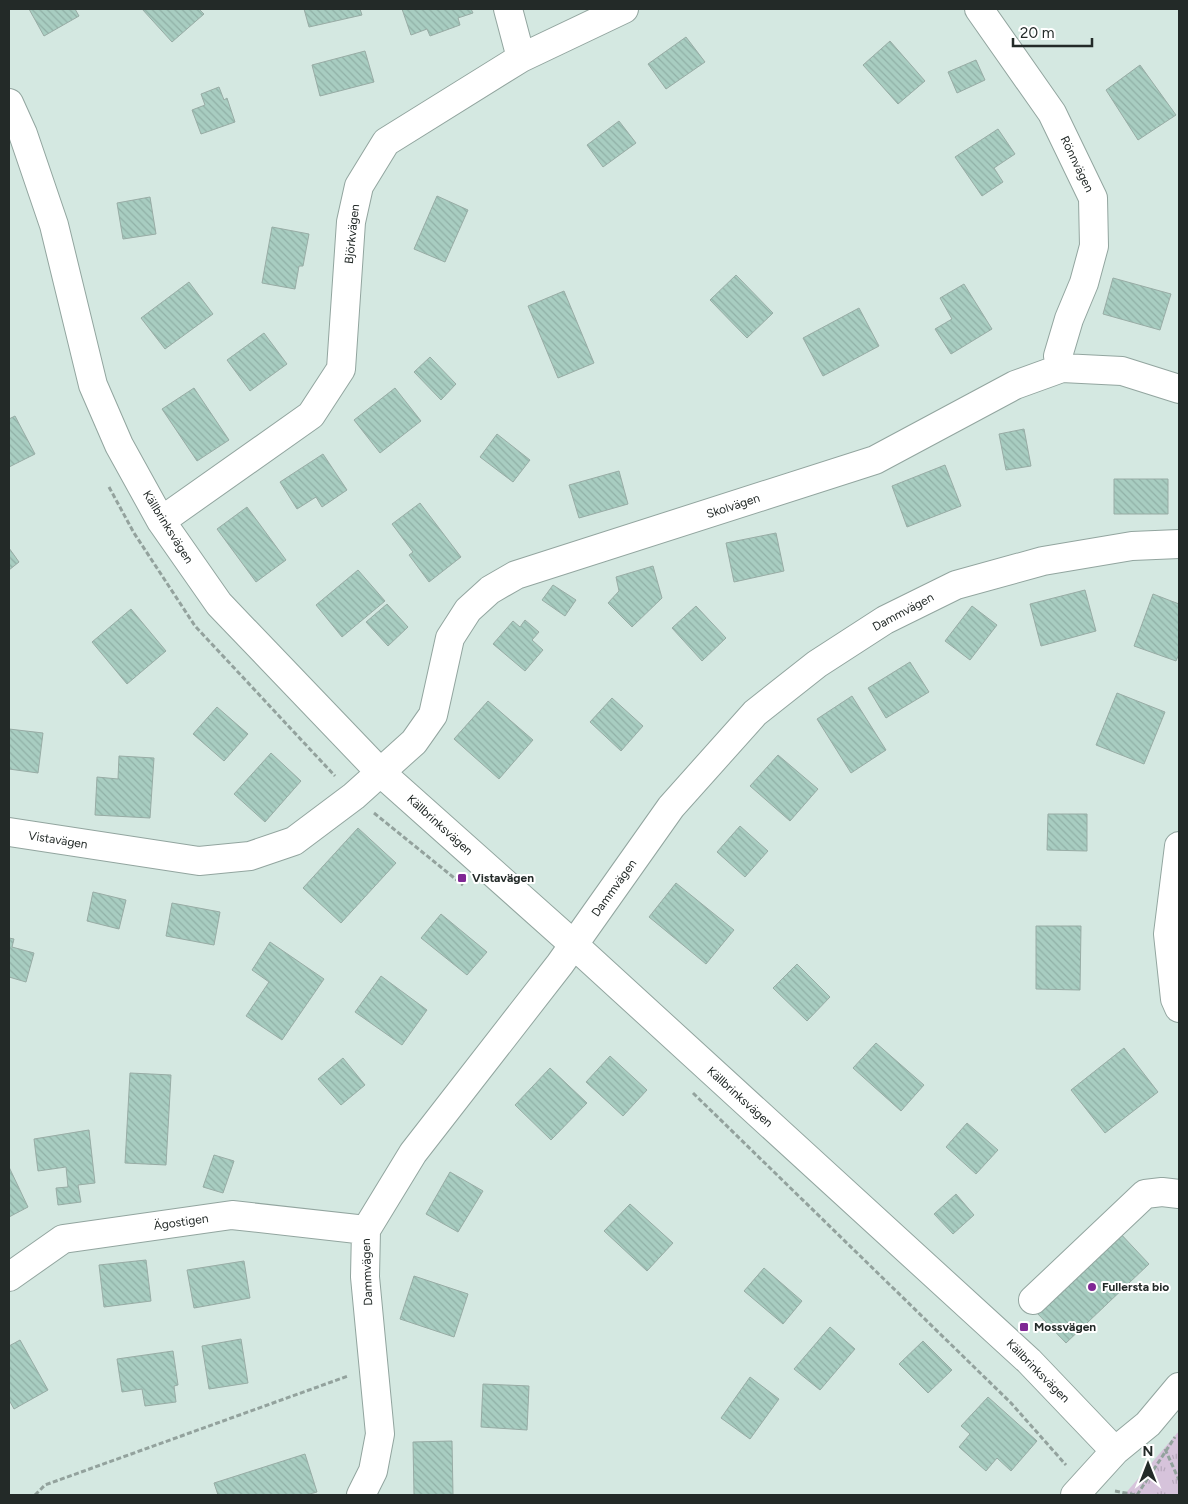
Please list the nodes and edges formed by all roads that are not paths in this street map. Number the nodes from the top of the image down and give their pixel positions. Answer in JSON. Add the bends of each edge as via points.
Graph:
{"nodes":[{"id":1,"x":508,"y":9,"type":"edge"},
{"id":2,"x":624,"y":9,"type":"edge"},
{"id":3,"x":979,"y":9,"type":"edge"},
{"id":4,"x":521,"y":58,"type":"junction"},
{"id":5,"x":9,"y":103,"type":"edge"},
{"id":6,"x":1062,"y":368,"type":"junction"},
{"id":7,"x":1179,"y":389,"type":"edge"},
{"id":8,"x":161,"y":521,"type":"junction"},
{"id":9,"x":1179,"y":544,"type":"edge"},
{"id":10,"x":379,"y":771,"type":"junction"},
{"id":11,"x":9,"y":832,"type":"edge"},
{"id":12,"x":1179,"y":846,"type":"edge"},
{"id":13,"x":573,"y":944,"type":"junction"},
{"id":14,"x":1179,"y":1008,"type":"edge"},
{"id":15,"x":1179,"y":1194,"type":"edge"},
{"id":16,"x":366,"y":1230,"type":"junction"},
{"id":17,"x":9,"y":1277,"type":"edge"},
{"id":18,"x":1033,"y":1300,"type":"dead end"},
{"id":19,"x":1179,"y":1387,"type":"edge"},
{"id":20,"x":1114,"y":1451,"type":"junction"},
{"id":21,"x":1079,"y":1490,"type":"edge"},
{"id":22,"x":361,"y":1495,"type":"edge"}],
"edges":[{"from":1,"to":4,"type":"street"},
{"from":2,"to":4,"type":"street","name":"Björkvägen"},
{"from":3,"to":6,"type":"street","name":"Rönnvägen","via":[[1052,113],[1093,198],[1094,246],[1058,356]]},
{"from":4,"to":8,"type":"street","name":"Björkvägen","via":[[386,142],[359,186],[351,222],[342,369],[311,415]]},
{"from":5,"to":8,"type":"street","name":"Källbrinksvägen","via":[[54,225],[93,385],[119,445]]},
{"from":6,"to":7,"type":"street","name":"Skolvägen","via":[[1122,371]]},
{"from":6,"to":10,"type":"street","name":"Skolvägen","via":[[1015,385],[875,460],[516,575],[490,590],[468,610],[450,638],[433,716],[414,742]]},
{"from":8,"to":10,"type":"street","name":"Källbrinksvägen","via":[[219,604]]},
{"from":9,"to":13,"type":"street","name":"Dammvägen","via":[[1132,546],[1043,561],[956,585],[885,620],[817,664],[755,713],[671,807]]},
{"from":10,"to":11,"type":"street","name":"Vistavägen","via":[[354,796],[294,841],[250,856],[199,862]]},
{"from":10,"to":13,"type":"street","name":"Källbrinksvägen"},
{"from":12,"to":14,"type":"street","via":[[1168,934]]},
{"from":13,"to":16,"type":"street","name":"Dammvägen","via":[[413,1152]]},
{"from":13,"to":20,"type":"street","name":"Källbrinksvägen","via":[[1030,1361]]},
{"from":15,"to":18,"type":"street","via":[[1145,1194]]},
{"from":16,"to":17,"type":"street","name":"Ägostigen","via":[[232,1215],[63,1239]]},
{"from":16,"to":22,"type":"street","name":"Dammvägen","via":[[365,1277],[380,1434],[373,1471]]},
{"from":19,"to":20,"type":"street","via":[[1148,1424]]},
{"from":20,"to":21,"type":"street"}]}
